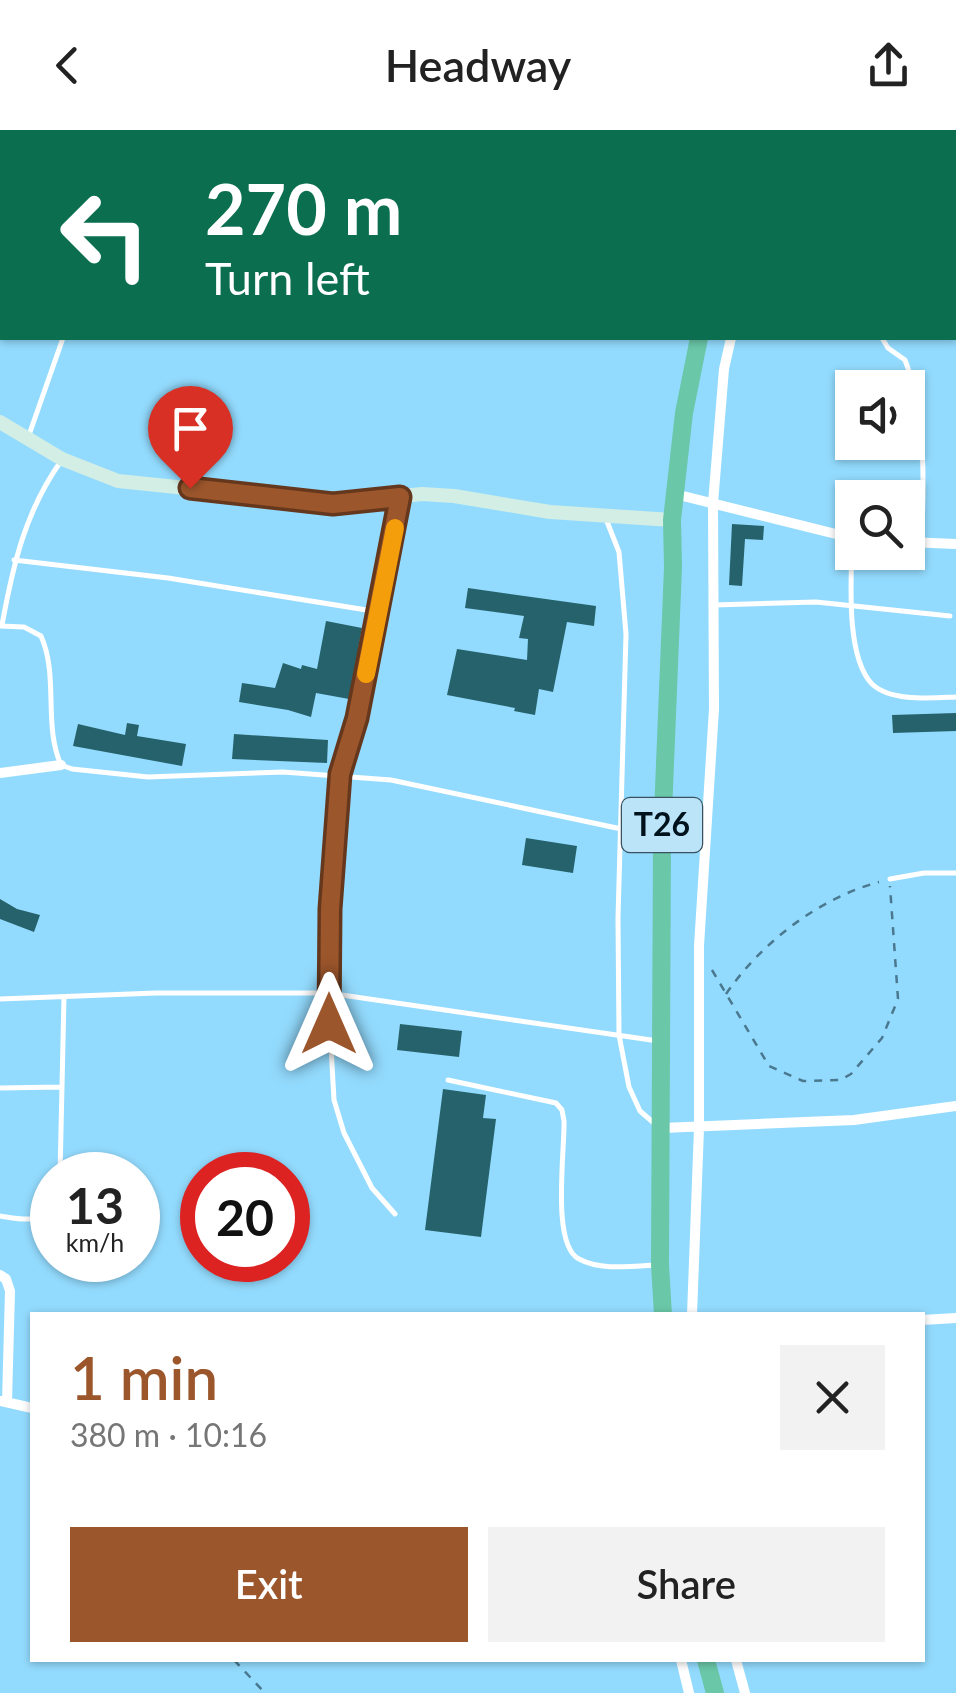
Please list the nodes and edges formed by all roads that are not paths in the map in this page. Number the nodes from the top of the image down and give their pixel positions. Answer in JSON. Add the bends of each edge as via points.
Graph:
{"nodes":[{"id":1,"x":62,"y":340,"type":"edge"},
{"id":2,"x":699,"y":340,"type":"edge"},
{"id":3,"x":731,"y":340,"type":"edge"},
{"id":4,"x":883,"y":340,"type":"edge"},
{"id":5,"x":0,"y":422,"type":"edge"},
{"id":6,"x":28,"y":438,"type":"junction"},
{"id":7,"x":62,"y":459,"type":"junction"},
{"id":8,"x":922,"y":480,"type":"edge"},
{"id":9,"x":675,"y":494,"type":"junction"},
{"id":10,"x":400,"y":497,"type":"junction"},
{"id":11,"x":712,"y":503,"type":"junction"},
{"id":12,"x":604,"y":516,"type":"junction"},
{"id":13,"x":672,"y":520,"type":"junction"},
{"id":14,"x":835,"y":534,"type":"edge"},
{"id":15,"x":925,"y":543,"type":"edge"},
{"id":16,"x":956,"y":544,"type":"edge"},
{"id":17,"x":14,"y":560,"type":"junction"},
{"id":18,"x":851,"y":570,"type":"edge"},
{"id":19,"x":850,"y":604,"type":"junction"},
{"id":20,"x":711,"y":605,"type":"junction"},
{"id":21,"x":379,"y":612,"type":"junction"},
{"id":22,"x":950,"y":616,"type":"dead end"},
{"id":23,"x":1,"y":626,"type":"edge"},
{"id":24,"x":956,"y":697,"type":"edge"},
{"id":25,"x":61,"y":764,"type":"junction"},
{"id":26,"x":0,"y":773,"type":"edge"},
{"id":27,"x":340,"y":774,"type":"junction"},
{"id":28,"x":622,"y":830,"type":"junction"},
{"id":29,"x":662,"y":838,"type":"junction"},
{"id":30,"x":956,"y":873,"type":"edge"},
{"id":31,"x":890,"y":879,"type":"road end"},
{"id":32,"x":328,"y":993,"type":"junction"},
{"id":33,"x":64,"y":997,"type":"junction"},
{"id":34,"x":0,"y":999,"type":"edge"},
{"id":35,"x":618,"y":1035,"type":"junction"},
{"id":36,"x":662,"y":1042,"type":"junction"},
{"id":37,"x":448,"y":1080,"type":"dead end"},
{"id":38,"x":0,"y":1088,"type":"edge"},
{"id":39,"x":61,"y":1088,"type":"junction"},
{"id":40,"x":956,"y":1106,"type":"edge"},
{"id":41,"x":662,"y":1128,"type":"junction"},
{"id":42,"x":699,"y":1128,"type":"junction"},
{"id":43,"x":60,"y":1152,"type":"edge"},
{"id":44,"x":395,"y":1214,"type":"dead end"},
{"id":45,"x":0,"y":1216,"type":"edge"},
{"id":46,"x":30,"y":1220,"type":"edge"},
{"id":47,"x":660,"y":1264,"type":"junction"},
{"id":48,"x":0,"y":1276,"type":"edge"},
{"id":49,"x":663,"y":1312,"type":"edge"},
{"id":50,"x":692,"y":1312,"type":"edge"},
{"id":51,"x":956,"y":1318,"type":"edge"},
{"id":52,"x":925,"y":1320,"type":"edge"},
{"id":53,"x":3,"y":1402,"type":"edge"},
{"id":54,"x":30,"y":1408,"type":"edge"},
{"id":55,"x":681,"y":1662,"type":"edge"},
{"id":56,"x":707,"y":1662,"type":"edge"},
{"id":57,"x":737,"y":1662,"type":"edge"},
{"id":58,"x":689,"y":1693,"type":"edge"},
{"id":59,"x":715,"y":1693,"type":"edge"},
{"id":60,"x":745,"y":1693,"type":"edge"}],
"edges":[{"from":1,"to":6,"type":"lane"},
{"from":2,"to":9,"type":"highway","number":"T26"},
{"from":3,"to":11,"type":"street"},
{"from":4,"to":8,"type":"lane","via":[[905,360]]},
{"from":5,"to":6,"type":"street"},
{"from":6,"to":7,"type":"street"},
{"from":7,"to":10,"type":"street","via":[[118,481],[285,500],[333,504]]},
{"from":7,"to":17,"type":"lane","via":[[40,491]]},
{"from":9,"to":11,"type":"street"},
{"from":9,"to":13,"type":"highway","number":"T26"},
{"from":10,"to":12,"type":"street","via":[[454,496]]},
{"from":10,"to":21,"type":"lane"},
{"from":11,"to":14,"type":"street"},
{"from":11,"to":20,"type":"street"},
{"from":12,"to":13,"type":"street"},
{"from":12,"to":28,"type":"lane","via":[[625,589]]},
{"from":13,"to":29,"type":"highway","number":"T26"},
{"from":15,"to":16,"type":"street"},
{"from":17,"to":21,"type":"lane"},
{"from":17,"to":23,"type":"lane"},
{"from":18,"to":19,"type":"lane"},
{"from":19,"to":20,"type":"lane"},
{"from":19,"to":22,"type":"lane"},
{"from":19,"to":24,"type":"lane","via":[[872,684],[906,696]]},
{"from":20,"to":42,"type":"street","via":[[714,709],[699,946]]},
{"from":21,"to":27,"type":"lane"},
{"from":23,"to":25,"type":"lane","via":[[35,631],[45,645]]},
{"from":25,"to":26,"type":"street"},
{"from":25,"to":27,"type":"lane","via":[[148,777]]},
{"from":27,"to":28,"type":"lane"},
{"from":27,"to":32,"type":"lane"},
{"from":28,"to":29,"type":"lane"},
{"from":28,"to":35,"type":"lane"},
{"from":29,"to":36,"type":"highway","number":"T26"},
{"from":30,"to":31,"type":"lane"},
{"from":32,"to":33,"type":"lane"},
{"from":32,"to":35,"type":"lane"},
{"from":32,"to":44,"type":"lane","via":[[334,1100],[372,1188]]},
{"from":33,"to":34,"type":"lane"},
{"from":33,"to":39,"type":"lane"},
{"from":35,"to":36,"type":"lane"},
{"from":35,"to":41,"type":"lane","via":[[640,1111]]},
{"from":36,"to":41,"type":"highway","number":"T26"},
{"from":37,"to":47,"type":"lane","via":[[556,1103],[564,1122],[562,1214],[570,1253],[596,1265]]},
{"from":38,"to":39,"type":"lane"},
{"from":39,"to":43,"type":"lane"},
{"from":40,"to":42,"type":"street","via":[[854,1120]]},
{"from":41,"to":42,"type":"street"},
{"from":41,"to":47,"type":"highway","number":"T26"},
{"from":42,"to":50,"type":"street"},
{"from":45,"to":46,"type":"lane"},
{"from":47,"to":49,"type":"highway","number":"T26"},
{"from":48,"to":53,"type":"street","via":[[10,1291]]},
{"from":51,"to":52,"type":"street"},
{"from":53,"to":54,"type":"street"},
{"from":55,"to":58,"type":"street"},
{"from":56,"to":59,"type":"highway"},
{"from":57,"to":60,"type":"street"}]}
